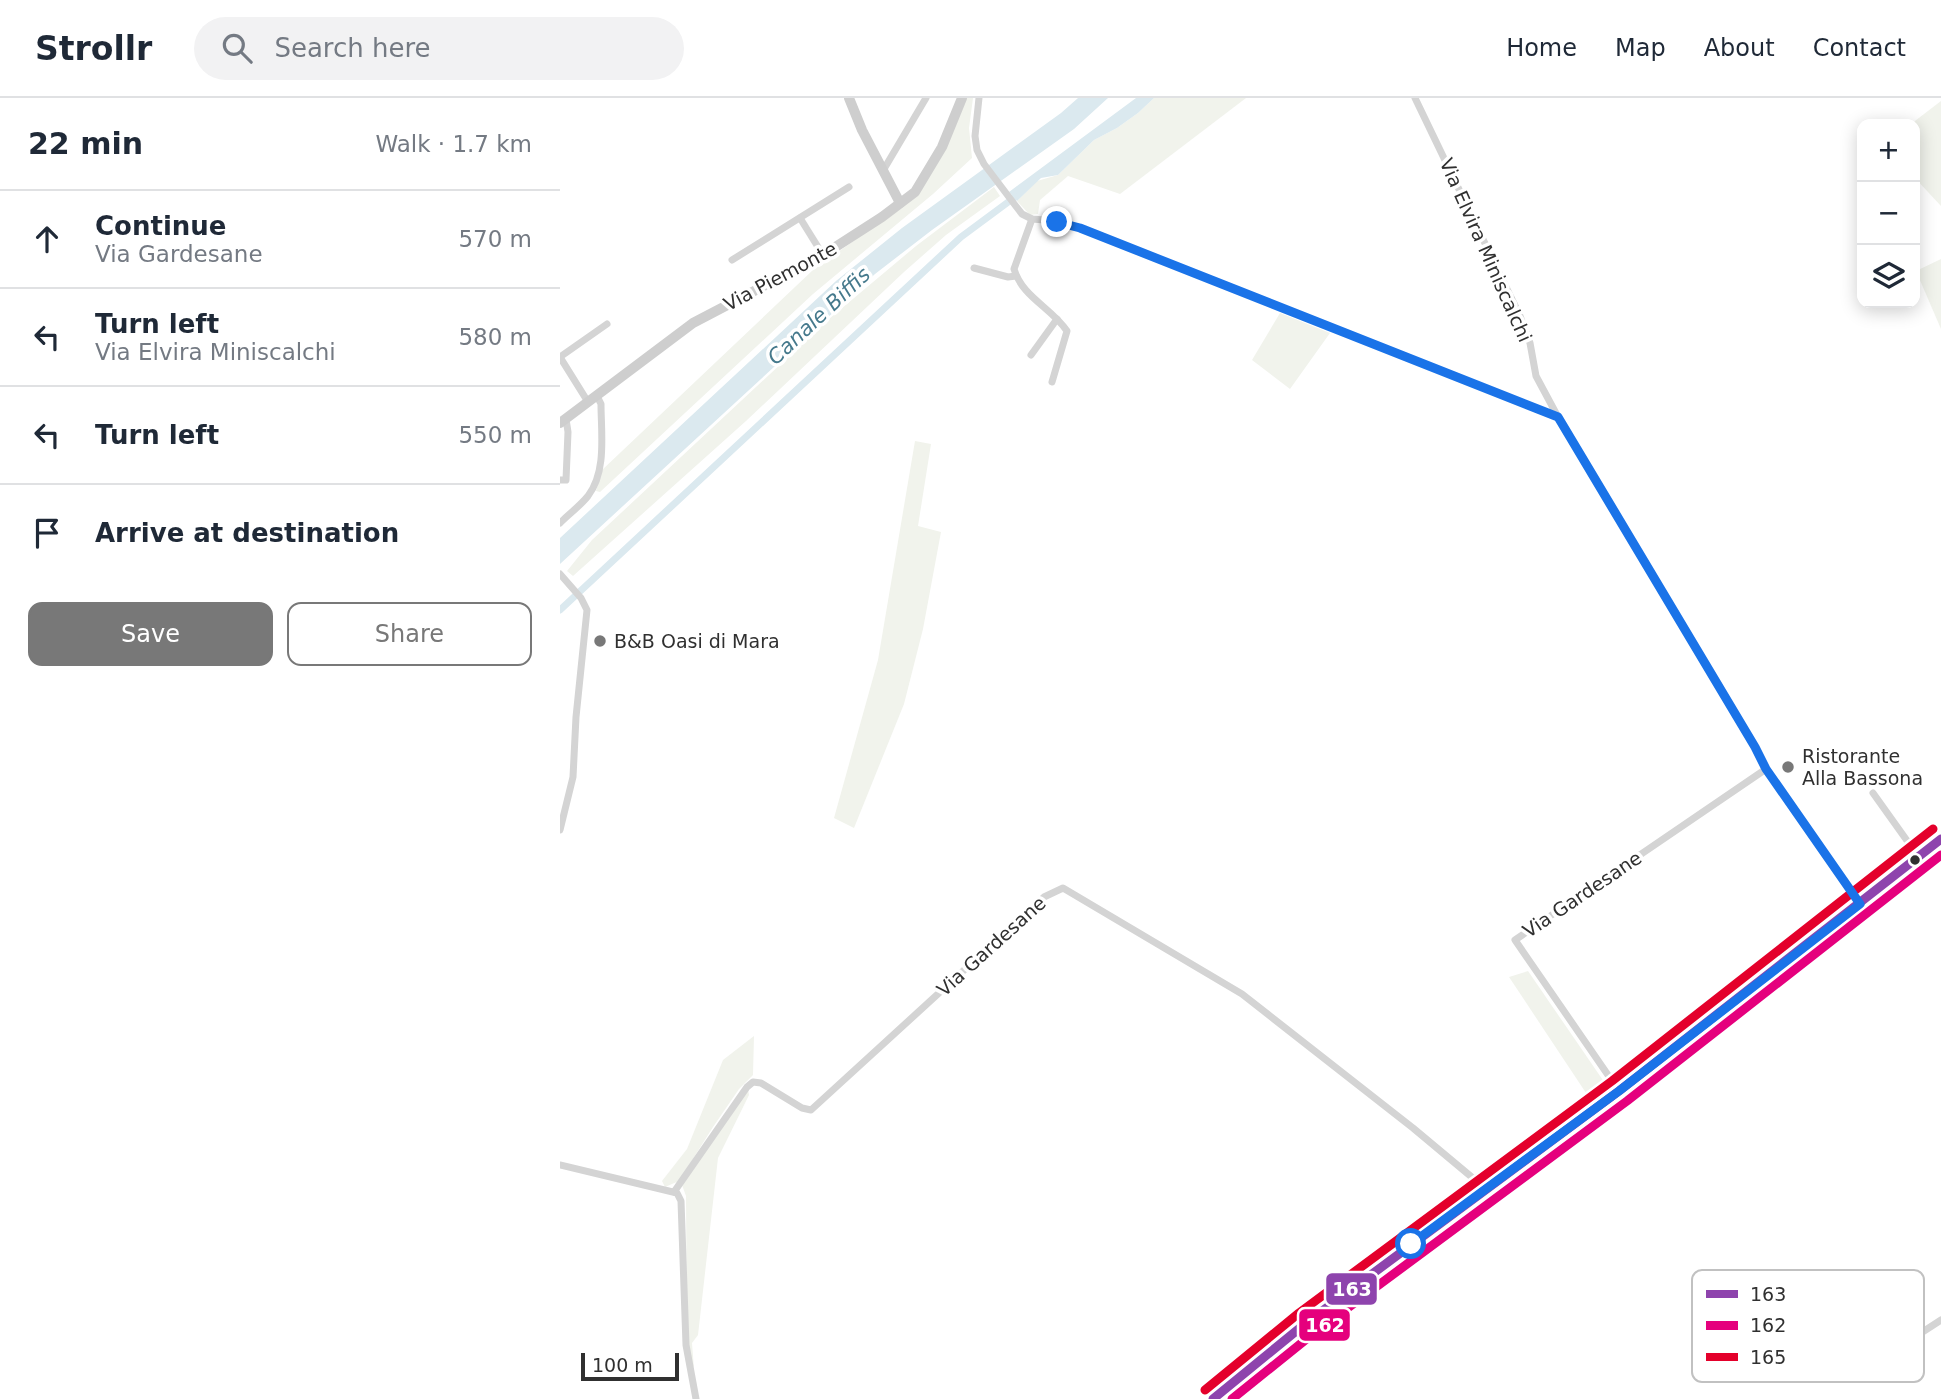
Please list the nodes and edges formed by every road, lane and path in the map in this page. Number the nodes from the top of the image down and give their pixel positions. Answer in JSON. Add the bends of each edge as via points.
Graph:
{"nodes":[{"id":1,"x":849,"y":98,"type":"edge"},
{"id":2,"x":926,"y":98,"type":"edge"},
{"id":3,"x":962,"y":98,"type":"edge"},
{"id":4,"x":979,"y":98,"type":"edge"},
{"id":5,"x":1415,"y":98,"type":"edge"},
{"id":6,"x":884,"y":169,"type":"junction"},
{"id":7,"x":849,"y":187,"type":"dead end"},
{"id":8,"x":900,"y":203,"type":"junction"},
{"id":9,"x":800,"y":218,"type":"junction"},
{"id":10,"x":1032,"y":219,"type":"junction"},
{"id":11,"x":823,"y":255,"type":"junction"},
{"id":12,"x":732,"y":260,"type":"dead end"},
{"id":13,"x":974,"y":268,"type":"dead end"},
{"id":14,"x":1016,"y":276,"type":"junction"},
{"id":15,"x":1057,"y":319,"type":"junction"},
{"id":16,"x":607,"y":324,"type":"dead end"},
{"id":17,"x":1031,"y":355,"type":"dead end"},
{"id":18,"x":1052,"y":382,"type":"dead end"},
{"id":19,"x":593,"y":399,"type":"junction"},
{"id":20,"x":1558,"y":417,"type":"junction"},
{"id":21,"x":563,"y":421,"type":"edge"},
{"id":22,"x":560,"y":480,"type":"edge"},
{"id":23,"x":560,"y":523,"type":"edge"},
{"id":24,"x":560,"y":575,"type":"edge"},
{"id":25,"x":1766,"y":769,"type":"junction"},
{"id":26,"x":1872,"y":793,"type":"dead end"},
{"id":27,"x":560,"y":830,"type":"edge"},
{"id":28,"x":1941,"y":839,"type":"edge"},
{"id":29,"x":1918,"y":856,"type":"junction"},
{"id":30,"x":1860,"y":904,"type":"junction"},
{"id":31,"x":1619,"y":1091,"type":"junction"},
{"id":32,"x":560,"y":1165,"type":"edge"},
{"id":33,"x":1486,"y":1189,"type":"junction"},
{"id":34,"x":674,"y":1192,"type":"junction"},
{"id":35,"x":1941,"y":1320,"type":"edge"},
{"id":36,"x":1924,"y":1331,"type":"edge"},
{"id":37,"x":696,"y":1399,"type":"edge"},
{"id":38,"x":1213,"y":1399,"type":"edge"}],
"edges":[{"from":1,"to":6,"type":"main road"},
{"from":2,"to":6,"type":"street"},
{"from":3,"to":8,"type":"main road","name":"Via Piemonte","via":[[927,173],[915,192]]},
{"from":4,"to":10,"type":"street","via":[[976,144],[984,164],[1015,205]]},
{"from":5,"to":20,"type":"street","name":"Via Elvira Miniscalchi","via":[[1520,316],[1536,376]]},
{"from":6,"to":8,"type":"main road"},
{"from":7,"to":9,"type":"street"},
{"from":8,"to":11,"type":"main road","name":"Via Piemonte"},
{"from":9,"to":11,"type":"street"},
{"from":9,"to":12,"type":"street"},
{"from":10,"to":14,"type":"street"},
{"from":10,"to":20,"type":"street","via":[[1080,228]]},
{"from":11,"to":19,"type":"main road","name":"Via Piemonte","via":[[693,323]]},
{"from":13,"to":14,"type":"street"},
{"from":14,"to":15,"type":"street"},
{"from":15,"to":17,"type":"street"},
{"from":15,"to":18,"type":"street","via":[[1067,331]]},
{"from":16,"to":19,"type":"street","via":[[560,357]]},
{"from":19,"to":21,"type":"main road","name":"Via Piemonte"},
{"from":19,"to":23,"type":"street","via":[[601,404],[601,464],[588,496]]},
{"from":20,"to":25,"type":"street","name":"Via Elvira Miniscalchi"},
{"from":21,"to":22,"type":"street","via":[[568,432],[566,480]]},
{"from":24,"to":27,"type":"street","via":[[587,610],[573,777]]},
{"from":25,"to":30,"type":"street","name":"Via Elvira Miniscalchi"},
{"from":25,"to":31,"type":"street","name":"Via Gardesane","via":[[1515,940]]},
{"from":26,"to":29,"type":"street"},
{"from":28,"to":29,"type":"main road"},
{"from":29,"to":30,"type":"main road"},
{"from":30,"to":31,"type":"main road"},
{"from":31,"to":33,"type":"main road"},
{"from":32,"to":34,"type":"street"},
{"from":33,"to":34,"type":"street","name":"Via Gardesane","via":[[1242,994],[1063,888],[1044,897],[811,1110],[753,1082]]},
{"from":33,"to":38,"type":"main road","via":[[1306,1323]]},
{"from":34,"to":37,"type":"street","via":[[681,1201],[686,1345]]},
{"from":35,"to":36,"type":"street"}]}
